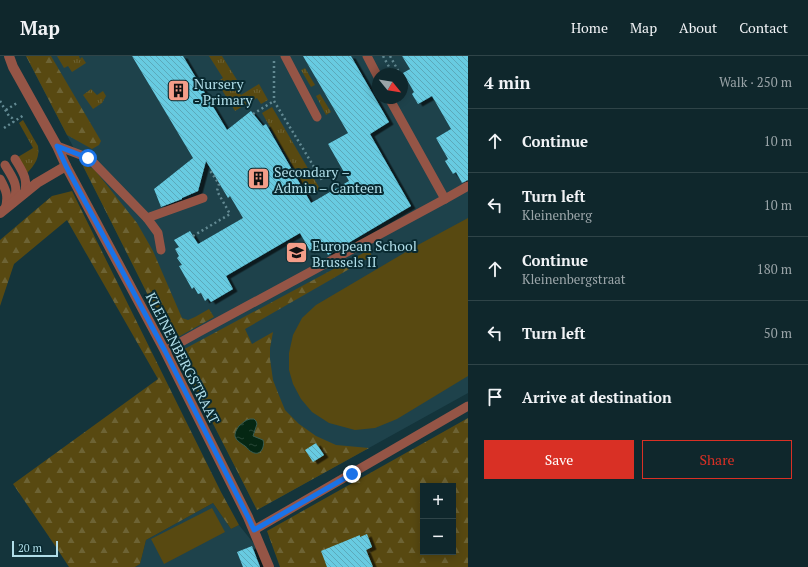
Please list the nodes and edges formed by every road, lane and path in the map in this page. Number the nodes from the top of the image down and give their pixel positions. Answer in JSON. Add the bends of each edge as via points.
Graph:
{"nodes":[{"id":1,"x":9,"y":56,"type":"edge"},
{"id":2,"x":274,"y":56,"type":"edge"},
{"id":3,"x":285,"y":56,"type":"edge"},
{"id":4,"x":366,"y":56,"type":"edge"},
{"id":5,"x":383,"y":56,"type":"edge"},
{"id":6,"x":390,"y":56,"type":"edge"},
{"id":7,"x":373,"y":68,"type":"edge"},
{"id":8,"x":390,"y":68,"type":"edge"},
{"id":9,"x":397,"y":68,"type":"edge"},
{"id":10,"x":274,"y":100,"type":"junction"},
{"id":11,"x":0,"y":101,"type":"edge"},
{"id":12,"x":17,"y":103,"type":"dead end"},
{"id":13,"x":393,"y":104,"type":"edge"},
{"id":14,"x":6,"y":110,"type":"junction"},
{"id":15,"x":253,"y":114,"type":"dead end"},
{"id":16,"x":24,"y":115,"type":"dead end"},
{"id":17,"x":317,"y":117,"type":"dead end"},
{"id":18,"x":14,"y":122,"type":"junction"},
{"id":19,"x":4,"y":128,"type":"dead end"},
{"id":20,"x":57,"y":146,"type":"junction"},
{"id":21,"x":15,"y":159,"type":"dead end"},
{"id":22,"x":5,"y":164,"type":"dead end"},
{"id":23,"x":66,"y":166,"type":"junction"},
{"id":24,"x":209,"y":169,"type":"dead end"},
{"id":25,"x":0,"y":179,"type":"edge"},
{"id":26,"x":322,"y":180,"type":"dead end"},
{"id":27,"x":468,"y":186,"type":"edge"},
{"id":28,"x":24,"y":194,"type":"junction"},
{"id":29,"x":203,"y":198,"type":"dead end"},
{"id":30,"x":445,"y":199,"type":"junction"},
{"id":31,"x":14,"y":202,"type":"junction"},
{"id":32,"x":3,"y":211,"type":"edge"},
{"id":33,"x":147,"y":218,"type":"junction"},
{"id":34,"x":193,"y":236,"type":"dead end"},
{"id":35,"x":161,"y":250,"type":"dead end"},
{"id":36,"x":165,"y":351,"type":"junction"},
{"id":37,"x":468,"y":406,"type":"edge"},
{"id":38,"x":254,"y":530,"type":"junction"},
{"id":39,"x":269,"y":567,"type":"edge"}],
"edges":[{"from":1,"to":20,"type":"street","name":"KLEINENBERGSTRAAT"},
{"from":2,"to":10,"type":"path"},
{"from":3,"to":17,"type":"lane"},
{"from":4,"to":7,"type":"lane"},
{"from":5,"to":8,"type":"path"},
{"from":6,"to":9,"type":"path"},
{"from":10,"to":15,"type":"path"},
{"from":10,"to":26,"type":"path"},
{"from":11,"to":14,"type":"path"},
{"from":12,"to":14,"type":"path"},
{"from":13,"to":30,"type":"lane"},
{"from":14,"to":18,"type":"path"},
{"from":16,"to":18,"type":"path"},
{"from":18,"to":19,"type":"path"},
{"from":20,"to":23,"type":"street","name":"KLEINENBERGSTRAAT"},
{"from":20,"to":33,"type":"lane","via":[[88,158]]},
{"from":21,"to":28,"type":"lane","via":[[25,178]]},
{"from":22,"to":31,"type":"lane","via":[[16,185]]},
{"from":23,"to":28,"type":"street"},
{"from":23,"to":36,"type":"street","name":"KLEINENBERGSTRAAT"},
{"from":24,"to":34,"type":"path","via":[[219,184],[217,191],[230,214]]},
{"from":25,"to":32,"type":"lane","via":[[7,195]]},
{"from":27,"to":30,"type":"lane"},
{"from":28,"to":31,"type":"street"},
{"from":29,"to":33,"type":"lane"},
{"from":30,"to":36,"type":"lane"},
{"from":31,"to":32,"type":"street"},
{"from":33,"to":35,"type":"lane","via":[[158,233]]},
{"from":36,"to":38,"type":"street","name":"KLEINENBERGSTRAAT"},
{"from":37,"to":38,"type":"lane"},
{"from":38,"to":39,"type":"street","name":"KLEINENBERGSTRAAT"}]}
